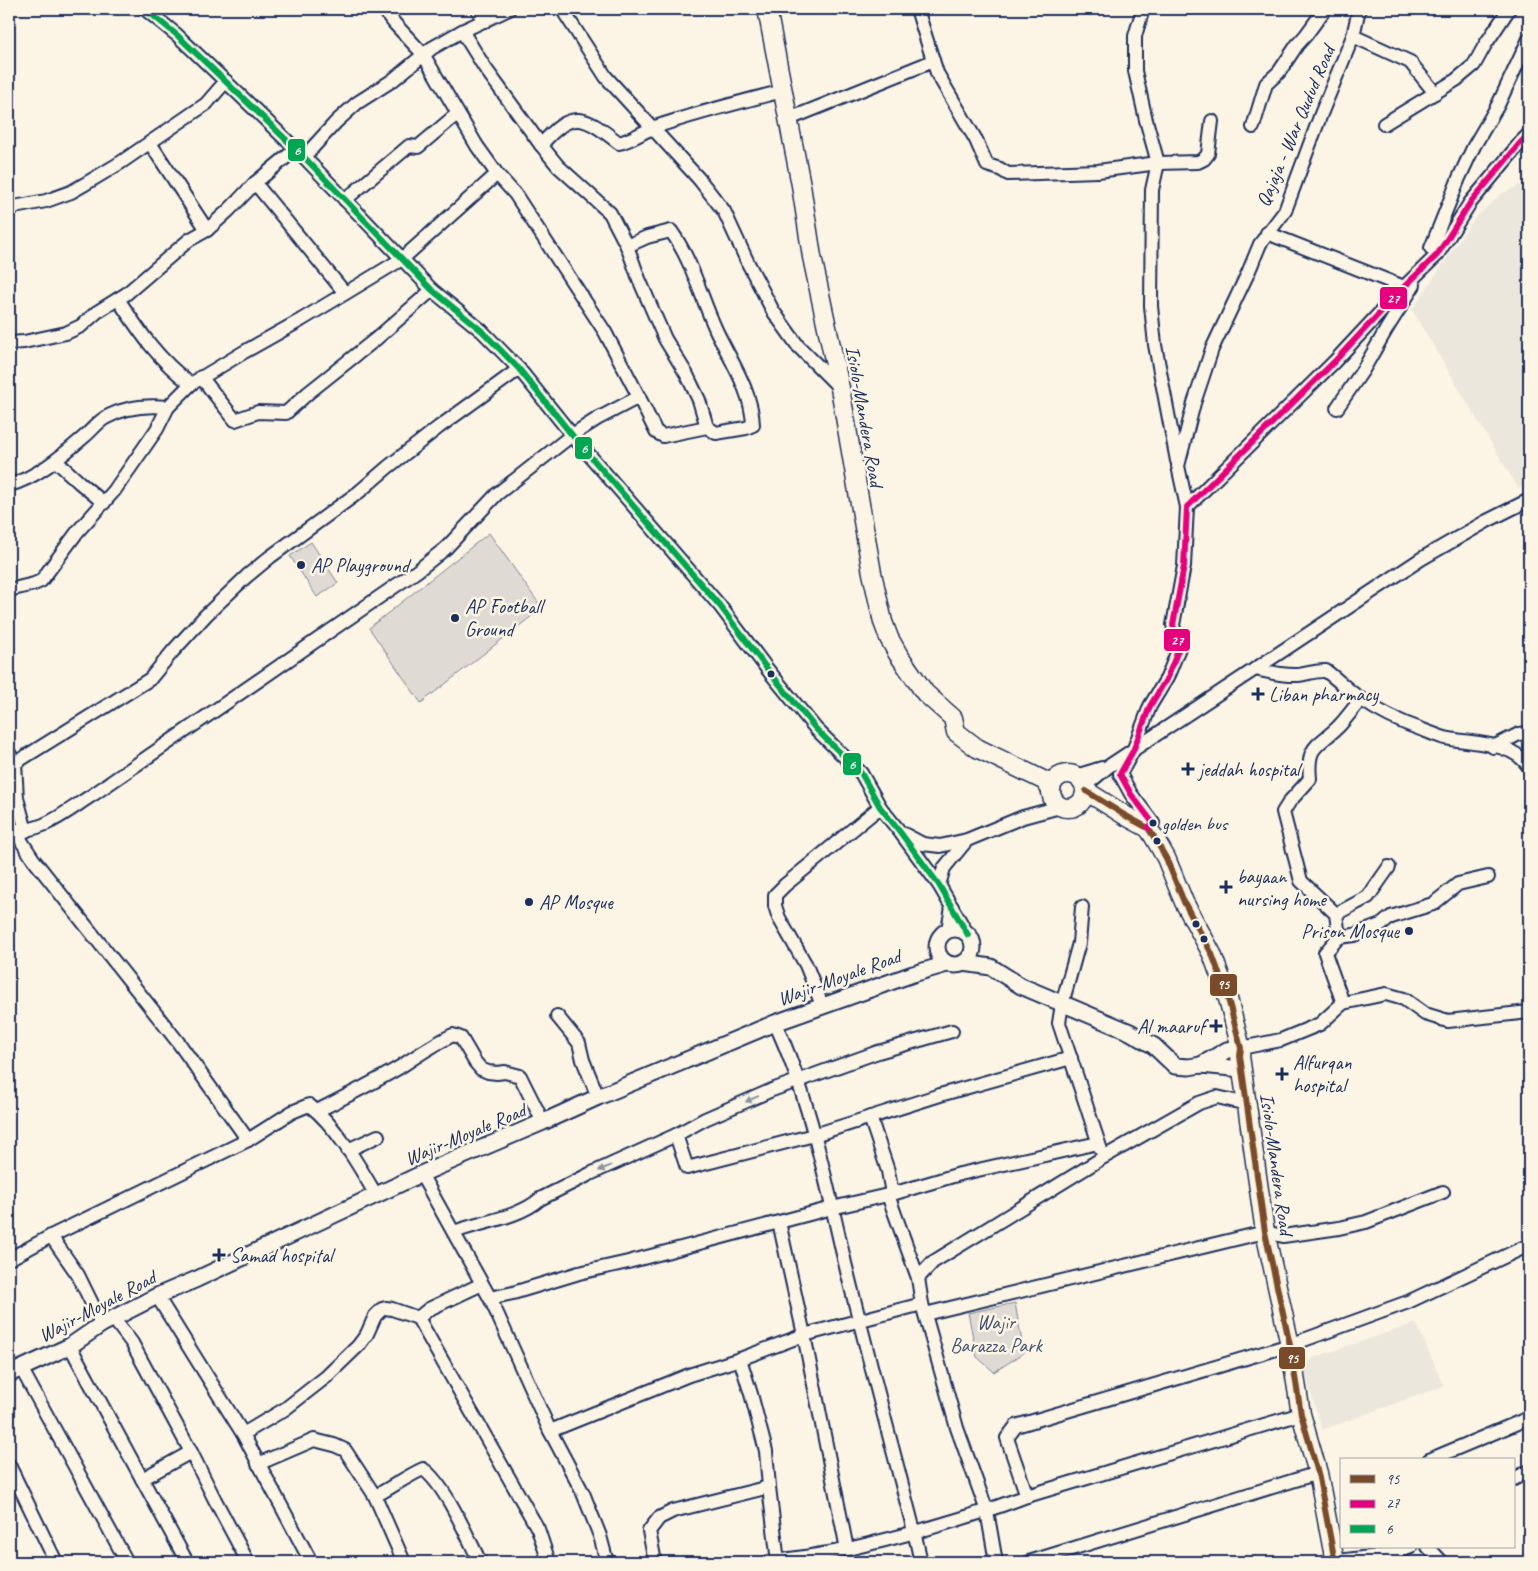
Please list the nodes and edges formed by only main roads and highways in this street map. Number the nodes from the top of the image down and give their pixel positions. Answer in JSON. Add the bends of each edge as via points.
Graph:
{"nodes":[{"id":1,"x":767,"y":9,"type":"edge"},
{"id":2,"x":1024,"y":770,"type":"junction"},
{"id":3,"x":1077,"y":782,"type":"junction"},
{"id":4,"x":1059,"y":800,"type":"junction"},
{"id":5,"x":1111,"y":807,"type":"junction"},
{"id":6,"x":970,"y":940,"type":"junction"},
{"id":7,"x":937,"y":942,"type":"junction"},
{"id":8,"x":964,"y":963,"type":"junction"},
{"id":9,"x":947,"y":964,"type":"junction"},
{"id":10,"x":991,"y":967,"type":"junction"},
{"id":11,"x":913,"y":974,"type":"junction"},
{"id":12,"x":1241,"y":1048,"type":"junction"},
{"id":13,"x":1201,"y":1066,"type":"junction"},
{"id":14,"x":1242,"y":1069,"type":"junction"},
{"id":15,"x":15,"y":1371,"type":"edge"},
{"id":16,"x":1334,"y":1562,"type":"edge"}],
"edges":[{"from":1,"to":2,"type":"highway","name":"Isiolo-Mandera Road","via":[[872,573],[889,638],[925,693],[953,718],[956,732],[978,748]]},
{"from":2,"to":3,"type":"highway","name":"Isiolo-Mandera Road","via":[[1048,771]]},
{"from":2,"to":4,"type":"highway","name":"Isiolo-Mandera Road","via":[[1044,781]]},
{"from":3,"to":4,"type":"highway","via":[[1054,781]]},
{"from":3,"to":4,"type":"highway","via":[[1083,801]]},
{"from":3,"to":5,"type":"highway","name":"Isiolo-Mandera Road"},
{"from":4,"to":5,"type":"highway"},
{"from":5,"to":12,"type":"highway","name":"Isiolo-Mandera Road","via":[[1148,828],[1166,858],[1184,902],[1212,954]]},
{"from":6,"to":7,"type":"main road","via":[[962,930],[955,929],[941,935]]},
{"from":6,"to":8,"type":"main road","via":[[972,952]]},
{"from":6,"to":10,"type":"main road"},
{"from":7,"to":9,"type":"main road","via":[[940,959]]},
{"from":7,"to":11,"type":"main road","name":"Wajir-Moyale Road"},
{"from":8,"to":9,"type":"main road"},
{"from":8,"to":10,"type":"main road"},
{"from":9,"to":11,"type":"main road"},
{"from":10,"to":13,"type":"main road","via":[[1021,986],[1130,1032],[1154,1046],[1175,1066]]},
{"from":11,"to":15,"type":"main road","name":"Wajir-Moyale Road","via":[[775,1023],[421,1174],[157,1296],[107,1321],[70,1346]]},
{"from":12,"to":13,"type":"main road","via":[[1227,1050]]},
{"from":12,"to":14,"type":"highway","name":"Isiolo-Mandera Road"},
{"from":13,"to":14,"type":"main road"},
{"from":14,"to":16,"type":"highway","name":"Isiolo-Mandera Road","via":[[1265,1232],[1290,1345],[1301,1414],[1318,1472]]}]}
